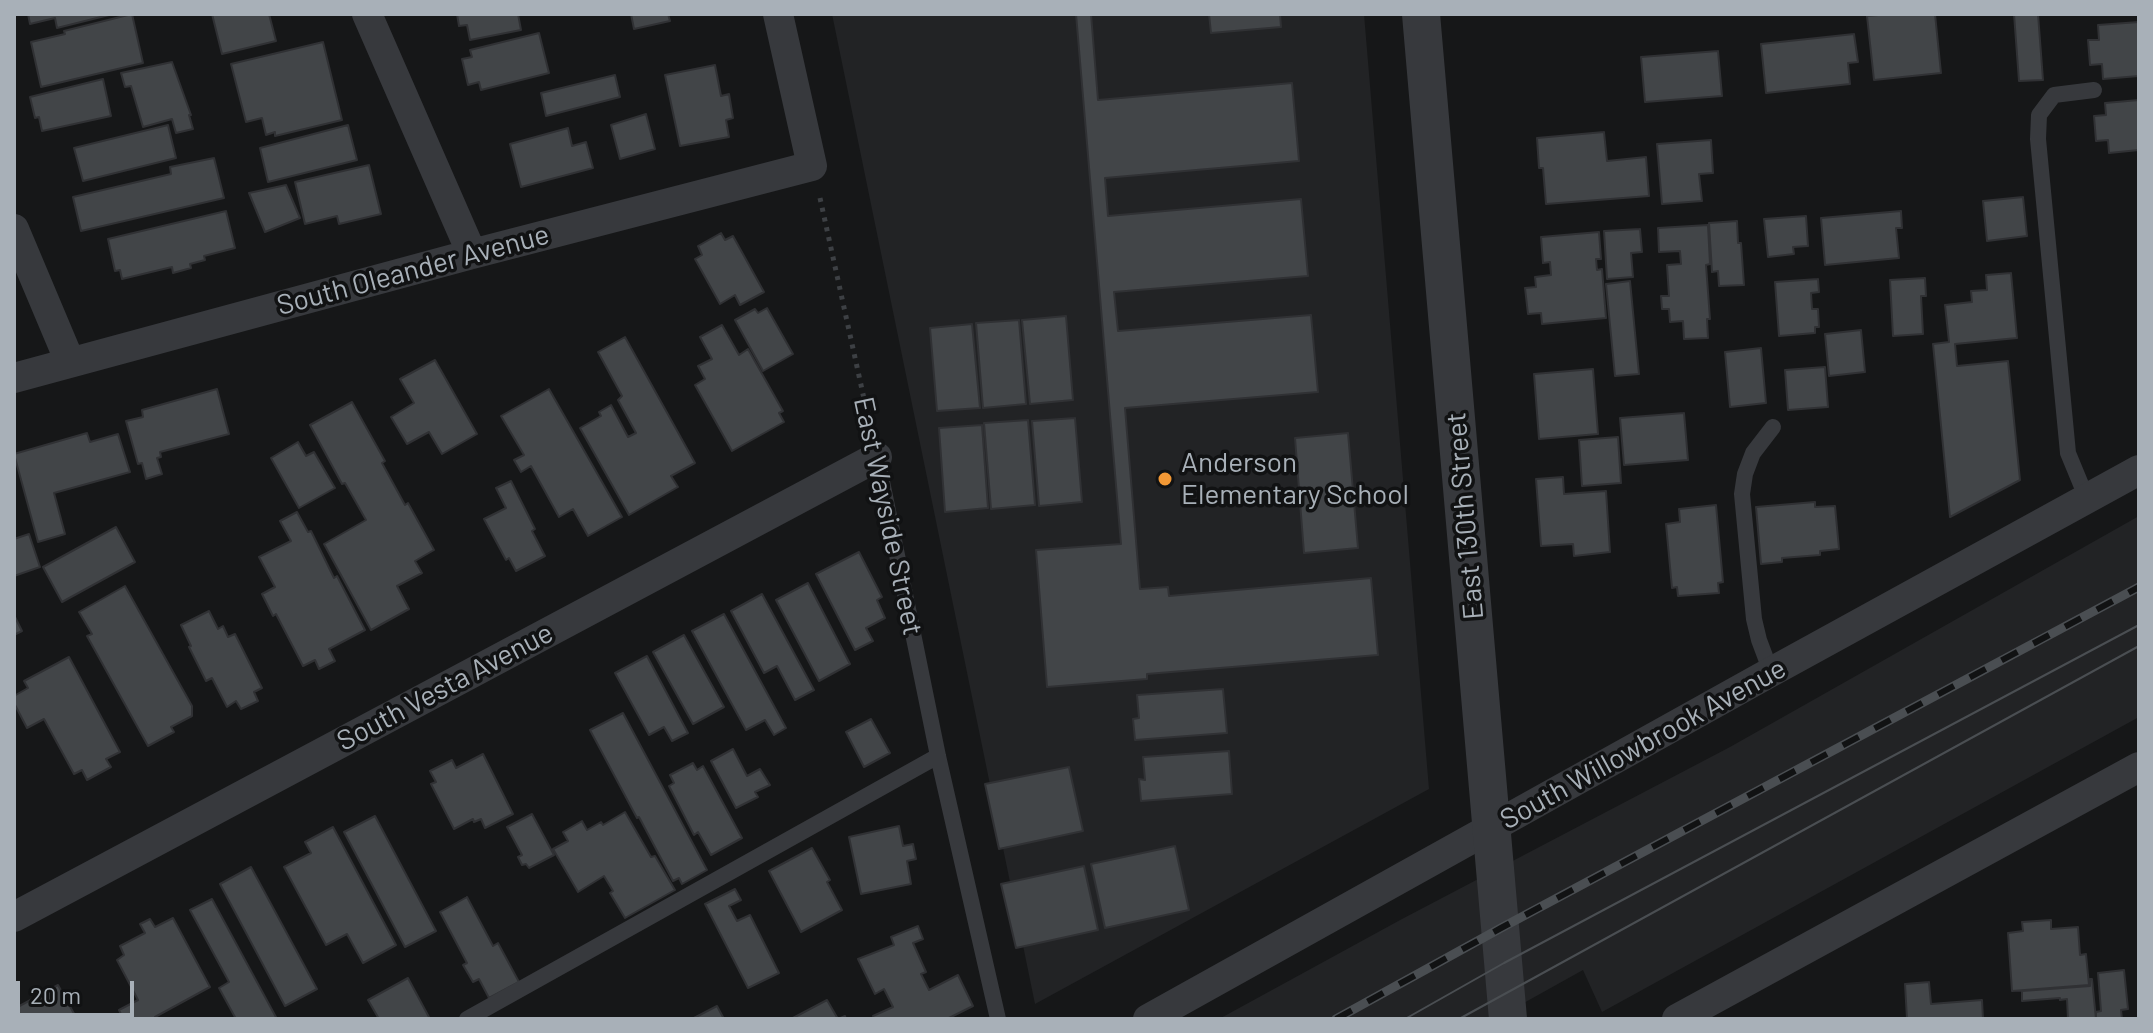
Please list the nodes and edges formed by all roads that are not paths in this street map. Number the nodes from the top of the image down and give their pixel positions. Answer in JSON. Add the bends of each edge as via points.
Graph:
{"nodes":[{"id":1,"x":367,"y":14,"type":"edge"},
{"id":2,"x":778,"y":14,"type":"edge"},
{"id":3,"x":1421,"y":14,"type":"edge"},
{"id":4,"x":2094,"y":90,"type":"dead end"},
{"id":5,"x":14,"y":229,"type":"edge"},
{"id":6,"x":472,"y":254,"type":"junction"},
{"id":7,"x":70,"y":362,"type":"junction"},
{"id":8,"x":14,"y":378,"type":"edge"},
{"id":9,"x":1773,"y":427,"type":"dead end"},
{"id":10,"x":877,"y":457,"type":"joint"},
{"id":11,"x":2139,"y":470,"type":"edge"},
{"id":12,"x":2087,"y":499,"type":"junction"},
{"id":13,"x":1771,"y":672,"type":"junction"},
{"id":14,"x":938,"y":756,"type":"junction"},
{"id":15,"x":2139,"y":767,"type":"edge"},
{"id":16,"x":1492,"y":827,"type":"junction"},
{"id":17,"x":14,"y":917,"type":"edge"},
{"id":18,"x":467,"y":1019,"type":"edge"},
{"id":19,"x":998,"y":1019,"type":"edge"},
{"id":20,"x":1148,"y":1019,"type":"edge"},
{"id":21,"x":1508,"y":1019,"type":"edge"},
{"id":22,"x":1677,"y":1019,"type":"edge"}],
"edges":[{"from":1,"to":6,"type":"street"},
{"from":2,"to":6,"type":"street","name":"South Oleander Avenue","via":[[812,166]]},
{"from":3,"to":16,"type":"street","name":"East 130th Street"},
{"from":4,"to":12,"type":"lane","via":[[2054,95],[2039,115],[2038,139],[2068,453]]},
{"from":5,"to":7,"type":"street"},
{"from":6,"to":7,"type":"street","name":"South Oleander Avenue"},
{"from":7,"to":8,"type":"street","name":"South Oleander Avenue"},
{"from":9,"to":13,"type":"lane","via":[[1753,453],[1742,494],[1754,619]]},
{"from":10,"to":14,"type":"lane","name":"East Wayside Street"},
{"from":10,"to":17,"type":"street","name":"South Vesta Avenue"},
{"from":11,"to":12,"type":"street","name":"South Willowbrook Avenue"},
{"from":12,"to":13,"type":"street","name":"South Willowbrook Avenue"},
{"from":13,"to":16,"type":"street","name":"South Willowbrook Avenue"},
{"from":14,"to":18,"type":"lane"},
{"from":14,"to":19,"type":"lane","name":"East Wayside Street"},
{"from":15,"to":22,"type":"street"},
{"from":16,"to":20,"type":"street","name":"South Willowbrook Avenue"},
{"from":16,"to":21,"type":"street","name":"East 130th Street"}]}
